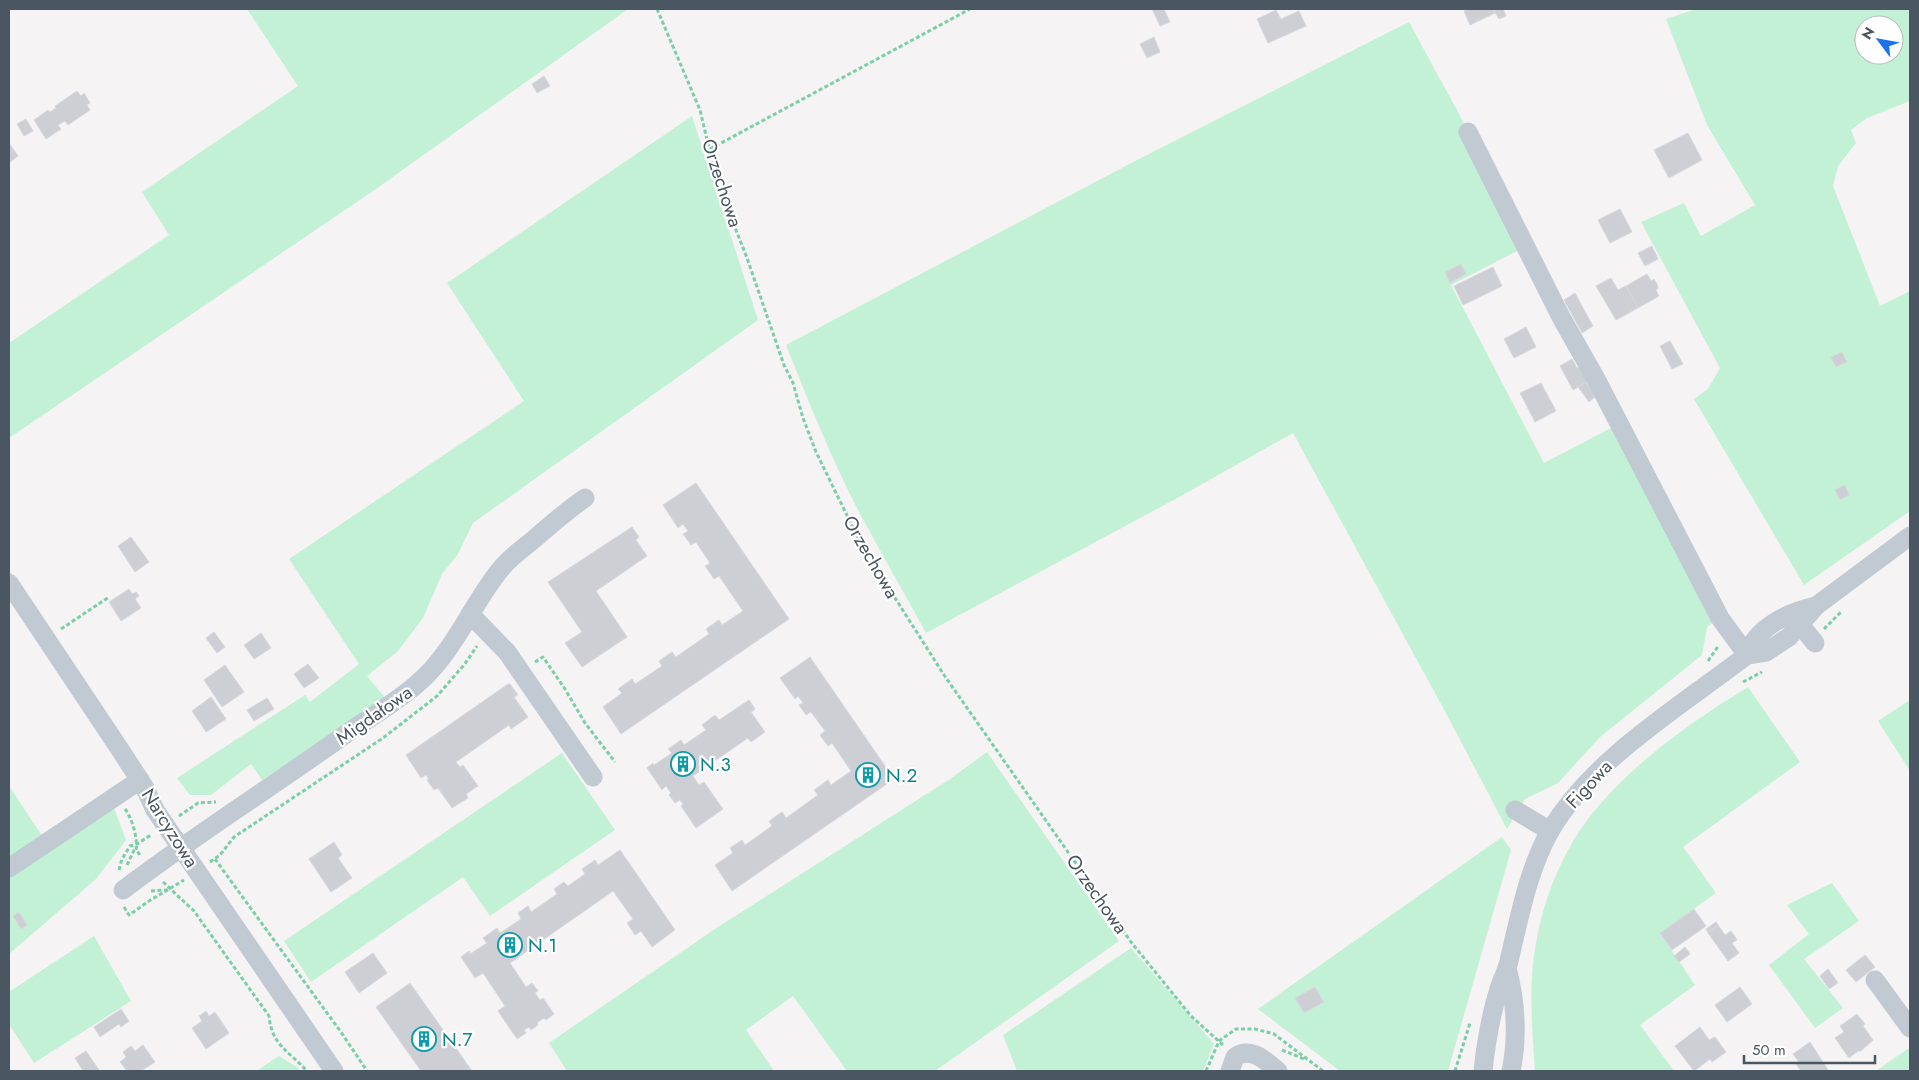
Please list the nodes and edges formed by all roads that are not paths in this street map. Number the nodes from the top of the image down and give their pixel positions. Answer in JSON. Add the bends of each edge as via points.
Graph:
{"nodes":[{"id":1,"x":1468,"y":132,"type":"dead end"},
{"id":2,"x":585,"y":498,"type":"dead end"},
{"id":3,"x":1910,"y":536,"type":"edge"},
{"id":4,"x":9,"y":583,"type":"edge"},
{"id":5,"x":470,"y":614,"type":"junction"},
{"id":6,"x":1747,"y":655,"type":"junction"},
{"id":7,"x":594,"y":777,"type":"dead end"},
{"id":8,"x":140,"y":780,"type":"junction"},
{"id":9,"x":1515,"y":810,"type":"dead end"},
{"id":10,"x":1550,"y":831,"type":"junction"},
{"id":11,"x":180,"y":848,"type":"junction"},
{"id":12,"x":9,"y":868,"type":"edge"},
{"id":13,"x":123,"y":890,"type":"dead end"},
{"id":14,"x":1508,"y":968,"type":"junction"},
{"id":15,"x":1875,"y":980,"type":"dead end"},
{"id":16,"x":1910,"y":1028,"type":"edge"},
{"id":17,"x":1271,"y":1066,"type":"edge"},
{"id":18,"x":334,"y":1071,"type":"edge"},
{"id":19,"x":1230,"y":1071,"type":"edge"},
{"id":20,"x":1482,"y":1071,"type":"edge"},
{"id":21,"x":1511,"y":1071,"type":"edge"}],
"edges":[{"from":1,"to":6,"type":"street","via":[[1562,319],[1720,618]]},
{"from":2,"to":5,"type":"street","name":"Migdałowa","via":[[508,561]]},
{"from":3,"to":6,"type":"street","via":[[1816,606],[1805,630],[1766,652]]},
{"from":4,"to":8,"type":"street","name":"Narcyzowa"},
{"from":5,"to":7,"type":"street","via":[[507,652]]},
{"from":5,"to":11,"type":"street","name":"Migdałowa","via":[[450,649],[418,684],[396,702]]},
{"from":6,"to":10,"type":"street","name":"Figowa","via":[[1635,738],[1607,763],[1578,793]]},
{"from":8,"to":11,"type":"street","name":"Narcyzowa"},
{"from":8,"to":12,"type":"street"},
{"from":9,"to":10,"type":"street"},
{"from":10,"to":14,"type":"street","name":"Figowa","via":[[1527,888]]},
{"from":11,"to":13,"type":"street","name":"Migdałowa"},
{"from":11,"to":18,"type":"street","name":"Narcyzowa"},
{"from":14,"to":20,"type":"street","name":"Figowa","via":[[1499,987],[1487,1034]]},
{"from":14,"to":21,"type":"street","name":"Figowa","via":[[1514,1014]]},
{"from":15,"to":16,"type":"street"},
{"from":17,"to":19,"type":"street","via":[[1255,1054],[1242,1053],[1235,1057]]}]}
